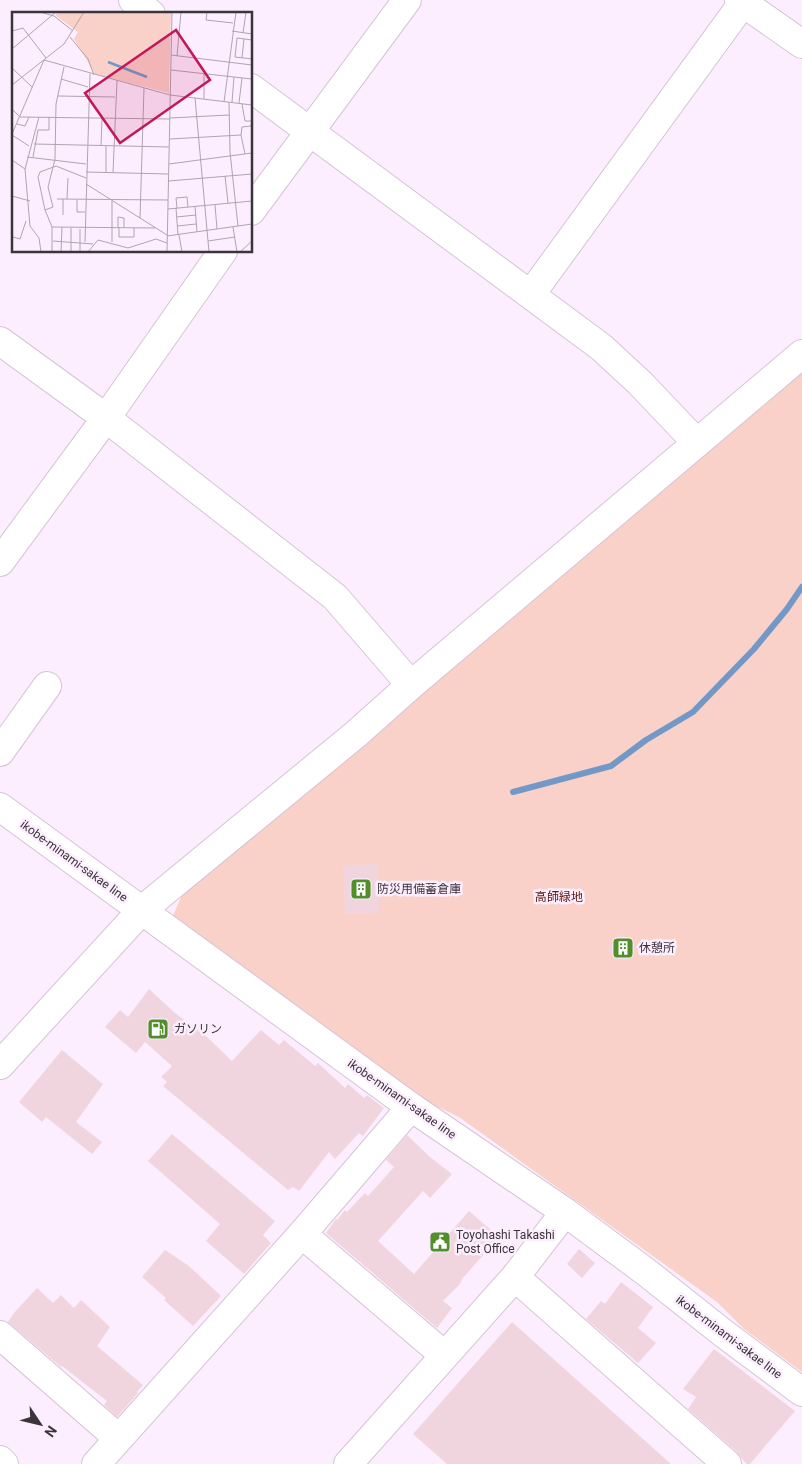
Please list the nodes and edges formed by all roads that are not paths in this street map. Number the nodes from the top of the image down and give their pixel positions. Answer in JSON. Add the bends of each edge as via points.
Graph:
{"nodes":[{"id":1,"x":133,"y":0,"type":"edge"},
{"id":2,"x":407,"y":0,"type":"edge"},
{"id":3,"x":742,"y":1,"type":"edge"},
{"id":4,"x":148,"y":12,"type":"edge"},
{"id":5,"x":802,"y":44,"type":"edge"},
{"id":6,"x":252,"y":89,"type":"edge"},
{"id":7,"x":310,"y":131,"type":"junction"},
{"id":8,"x":252,"y":210,"type":"edge"},
{"id":9,"x":222,"y":252,"type":"edge"},
{"id":10,"x":531,"y":294,"type":"junction"},
{"id":11,"x":0,"y":341,"type":"edge"},
{"id":12,"x":802,"y":354,"type":"edge"},
{"id":13,"x":106,"y":418,"type":"junction"},
{"id":14,"x":697,"y":443,"type":"junction"},
{"id":15,"x":0,"y":562,"type":"edge"},
{"id":16,"x":48,"y":686,"type":"dead end"},
{"id":17,"x":411,"y":686,"type":"junction"},
{"id":18,"x":0,"y":752,"type":"edge"},
{"id":19,"x":0,"y":807,"type":"edge"},
{"id":20,"x":142,"y":910,"type":"junction"},
{"id":21,"x":0,"y":1065,"type":"edge"},
{"id":22,"x":411,"y":1106,"type":"junction"},
{"id":23,"x":565,"y":1212,"type":"junction"},
{"id":24,"x":302,"y":1234,"type":"junction"},
{"id":25,"x":515,"y":1277,"type":"junction"},
{"id":26,"x":0,"y":1335,"type":"edge"},
{"id":27,"x":444,"y":1355,"type":"junction"},
{"id":28,"x":802,"y":1392,"type":"edge"},
{"id":29,"x":118,"y":1438,"type":"junction"},
{"id":30,"x":0,"y":1460,"type":"edge"},
{"id":31,"x":4,"y":1464,"type":"edge"},
{"id":32,"x":96,"y":1464,"type":"edge"},
{"id":33,"x":348,"y":1464,"type":"edge"},
{"id":34,"x":727,"y":1464,"type":"edge"}],
"edges":[{"from":1,"to":4,"type":"street"},
{"from":2,"to":7,"type":"street"},
{"from":3,"to":5,"type":"street"},
{"from":3,"to":10,"type":"street"},
{"from":6,"to":7,"type":"street"},
{"from":7,"to":8,"type":"street"},
{"from":7,"to":10,"type":"street"},
{"from":9,"to":13,"type":"street"},
{"from":10,"to":14,"type":"street","via":[[601,347]]},
{"from":11,"to":13,"type":"street"},
{"from":12,"to":14,"type":"street"},
{"from":13,"to":15,"type":"street"},
{"from":13,"to":17,"type":"street","via":[[335,597]]},
{"from":14,"to":17,"type":"street"},
{"from":16,"to":18,"type":"street"},
{"from":17,"to":20,"type":"street"},
{"from":19,"to":20,"type":"street","name":"ikobe-minami-sakae line"},
{"from":20,"to":21,"type":"street"},
{"from":20,"to":22,"type":"street","name":"ikobe-minami-sakae line"},
{"from":22,"to":23,"type":"street","name":"ikobe-minami-sakae line"},
{"from":22,"to":24,"type":"street"},
{"from":23,"to":25,"type":"street"},
{"from":23,"to":28,"type":"street","name":"ikobe-minami-sakae line"},
{"from":24,"to":27,"type":"street"},
{"from":24,"to":29,"type":"street"},
{"from":25,"to":27,"type":"street"},
{"from":25,"to":34,"type":"street"},
{"from":26,"to":29,"type":"street"},
{"from":27,"to":33,"type":"street"},
{"from":29,"to":32,"type":"street"},
{"from":30,"to":31,"type":"street"}]}
